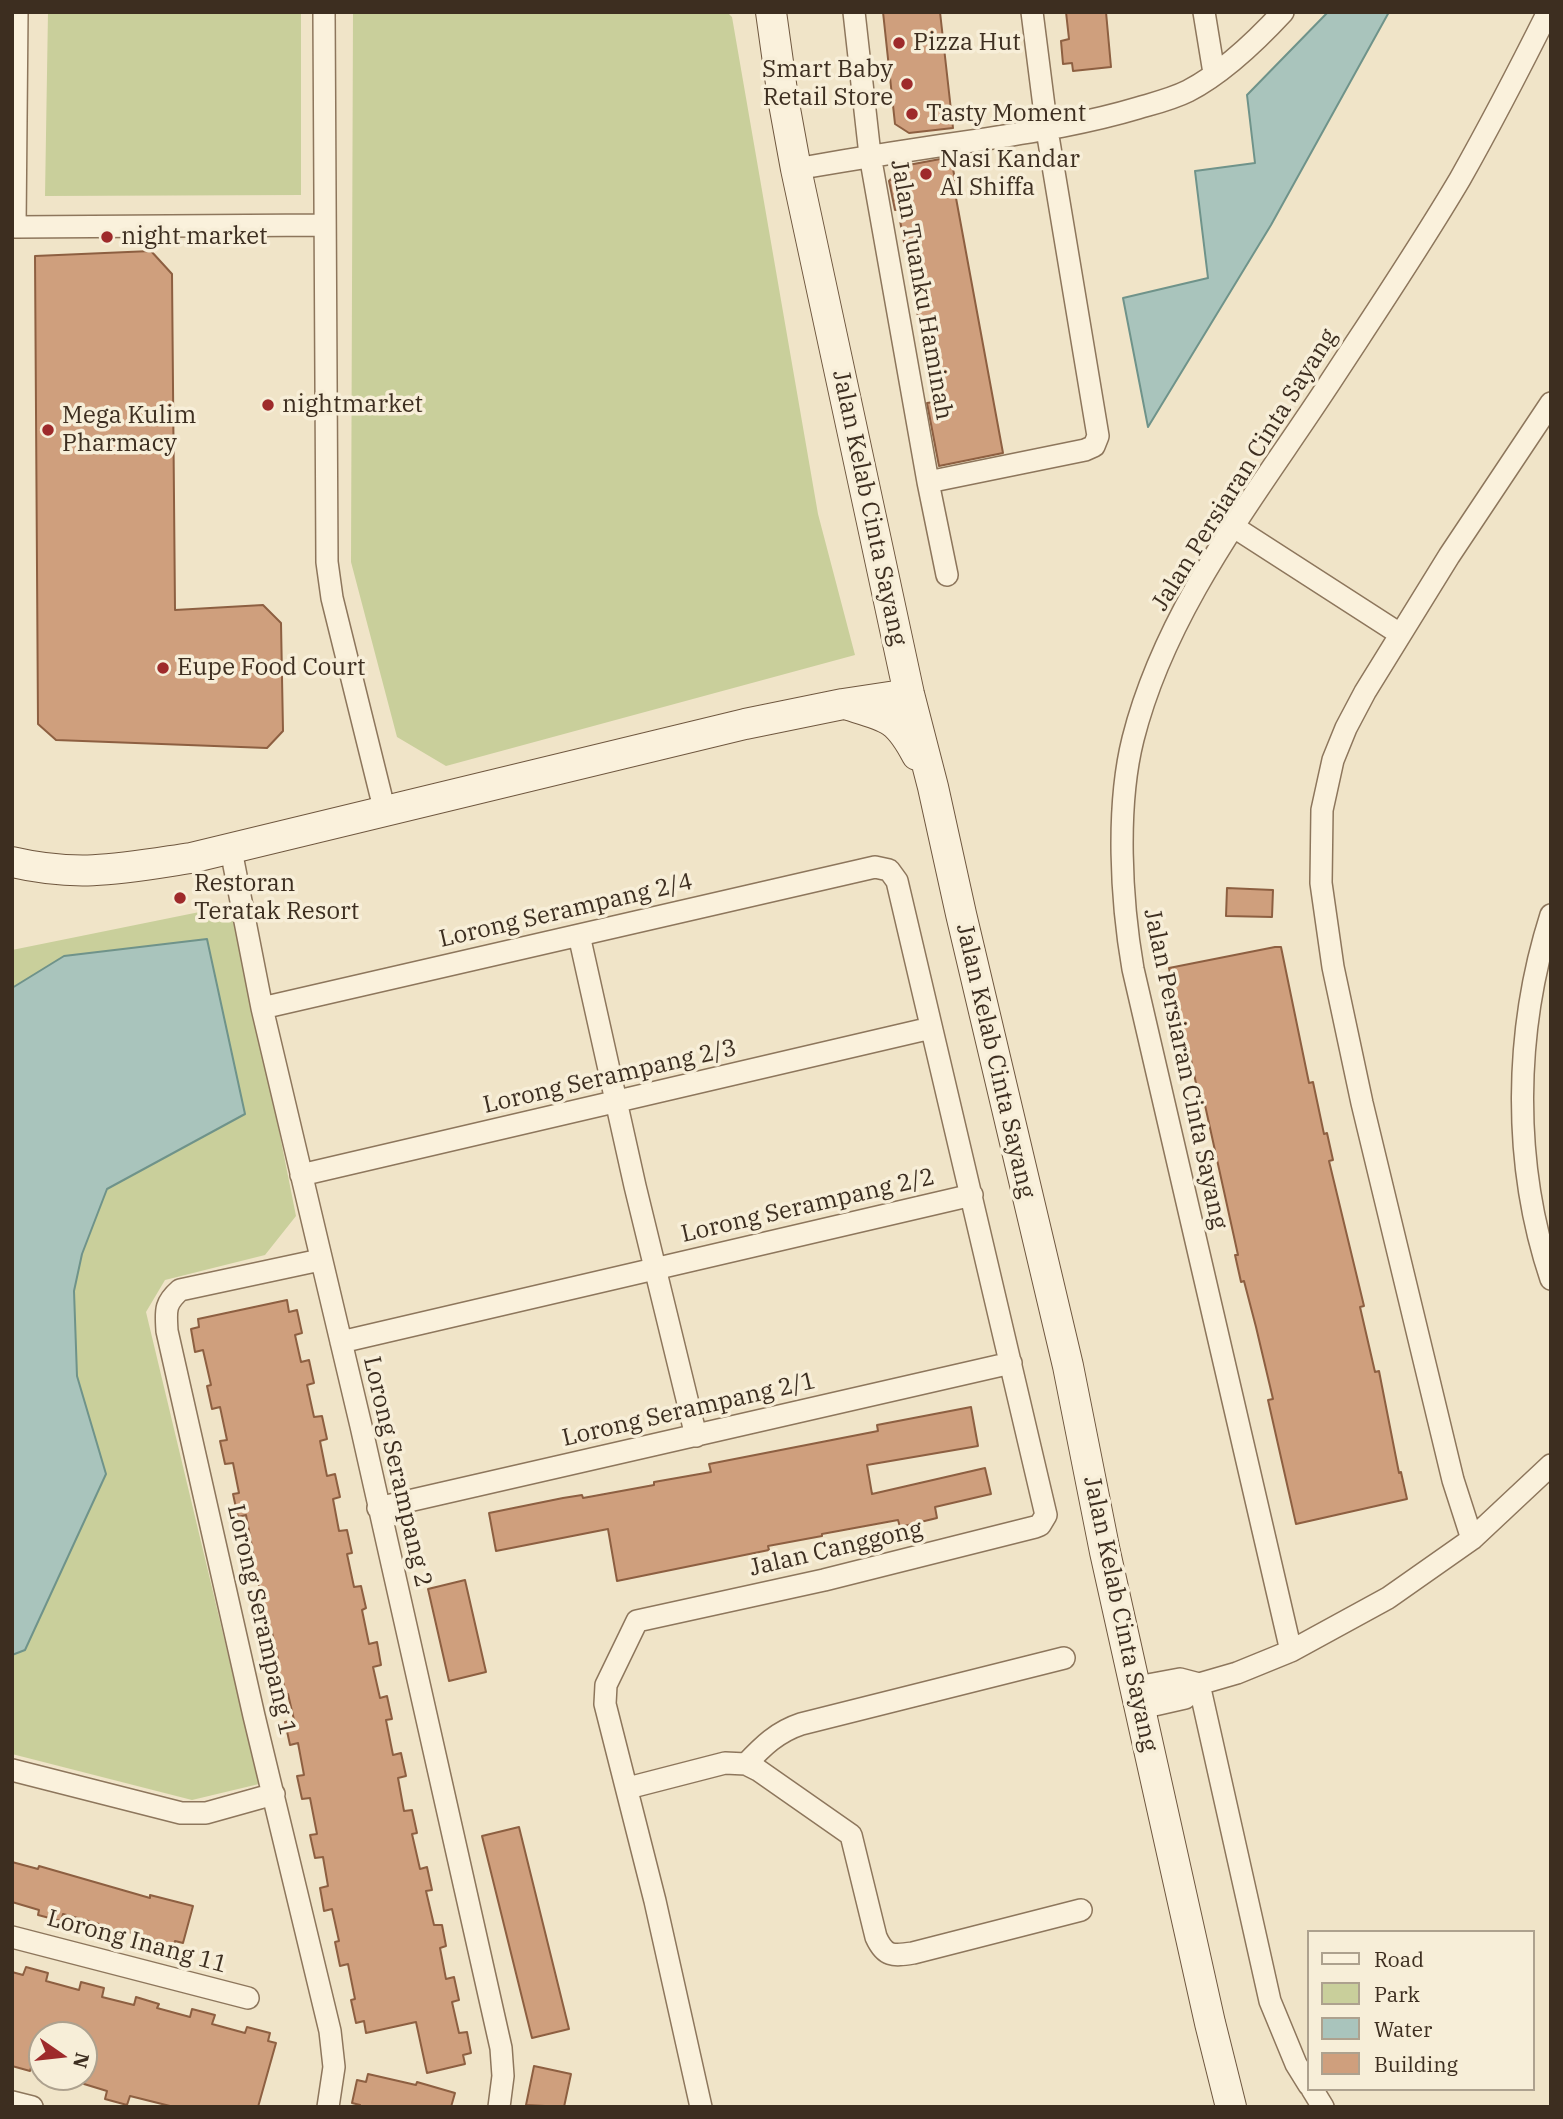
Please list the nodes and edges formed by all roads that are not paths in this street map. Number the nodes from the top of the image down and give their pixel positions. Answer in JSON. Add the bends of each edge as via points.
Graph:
{"nodes":[{"id":1,"x":17,"y":12,"type":"edge"},
{"id":2,"x":324,"y":12,"type":"edge"},
{"id":3,"x":771,"y":12,"type":"edge"},
{"id":4,"x":855,"y":12,"type":"edge"},
{"id":5,"x":1032,"y":12,"type":"edge"},
{"id":6,"x":1204,"y":12,"type":"edge"},
{"id":7,"x":1283,"y":12,"type":"edge"},
{"id":8,"x":1548,"y":12,"type":"edge"},
{"id":9,"x":1214,"y":73,"type":"junction"},
{"id":10,"x":1047,"y":130,"type":"junction"},
{"id":11,"x":870,"y":155,"type":"junction"},
{"id":12,"x":796,"y":169,"type":"junction"},
{"id":13,"x":325,"y":225,"type":"junction"},
{"id":14,"x":1551,"y":403,"type":"edge"},
{"id":15,"x":928,"y":482,"type":"junction"},
{"id":16,"x":1234,"y":527,"type":"junction"},
{"id":17,"x":947,"y":575,"type":"dead end"},
{"id":18,"x":891,"y":609,"type":"junction"},
{"id":19,"x":1400,"y":634,"type":"junction"},
{"id":20,"x":909,"y":694,"type":"junction"},
{"id":21,"x":843,"y":704,"type":"junction"},
{"id":22,"x":933,"y":787,"type":"junction"},
{"id":23,"x":385,"y":812,"type":"junction"},
{"id":24,"x":231,"y":850,"type":"junction"},
{"id":25,"x":12,"y":862,"type":"edge"},
{"id":26,"x":1551,"y":915,"type":"edge"},
{"id":27,"x":579,"y":935,"type":"junction"},
{"id":28,"x":262,"y":1008,"type":"junction"},
{"id":29,"x":931,"y":1028,"type":"junction"},
{"id":30,"x":617,"y":1103,"type":"junction"},
{"id":31,"x":300,"y":1175,"type":"junction"},
{"id":32,"x":972,"y":1195,"type":"junction"},
{"id":33,"x":320,"y":1260,"type":"junction"},
{"id":34,"x":655,"y":1269,"type":"junction"},
{"id":35,"x":1551,"y":1279,"type":"edge"},
{"id":36,"x":341,"y":1342,"type":"junction"},
{"id":37,"x":1011,"y":1363,"type":"junction"},
{"id":38,"x":696,"y":1436,"type":"junction"},
{"id":39,"x":1551,"y":1465,"type":"edge"},
{"id":40,"x":378,"y":1508,"type":"junction"},
{"id":41,"x":1472,"y":1539,"type":"junction"},
{"id":42,"x":1291,"y":1651,"type":"junction"},
{"id":43,"x":1064,"y":1658,"type":"dead end"},
{"id":44,"x":1199,"y":1684,"type":"junction"},
{"id":45,"x":1139,"y":1698,"type":"junction"},
{"id":46,"x":746,"y":1764,"type":"junction"},
{"id":47,"x":12,"y":1770,"type":"edge"},
{"id":48,"x":628,"y":1788,"type":"junction"},
{"id":49,"x":274,"y":1794,"type":"junction"},
{"id":50,"x":1081,"y":1910,"type":"dead end"},
{"id":51,"x":12,"y":1937,"type":"edge"},
{"id":52,"x":248,"y":1998,"type":"dead end"},
{"id":53,"x":1308,"y":2084,"type":"edge"},
{"id":54,"x":1313,"y":2091,"type":"edge"},
{"id":55,"x":12,"y":2102,"type":"edge"},
{"id":56,"x":32,"y":2107,"type":"edge"},
{"id":57,"x":328,"y":2107,"type":"edge"},
{"id":58,"x":499,"y":2107,"type":"edge"},
{"id":59,"x":701,"y":2107,"type":"edge"},
{"id":60,"x":1231,"y":2107,"type":"edge"},
{"id":61,"x":1324,"y":2107,"type":"edge"}],
"edges":[{"from":1,"to":13,"type":"street","via":[[15,227]]},
{"from":2,"to":13,"type":"street"},
{"from":3,"to":12,"type":"main road","name":"Jalan Kelab Cinta Sayang"},
{"from":4,"to":11,"type":"street","name":"Jalan Tuanku Haminah"},
{"from":5,"to":10,"type":"street"},
{"from":6,"to":9,"type":"street"},
{"from":7,"to":9,"type":"street"},
{"from":8,"to":16,"type":"street","name":"Jalan Persiaran Cinta Sayang","via":[[1444,204]]},
{"from":9,"to":10,"type":"street","via":[[1173,97]]},
{"from":10,"to":11,"type":"street"},
{"from":10,"to":15,"type":"street","via":[[1097,441],[1085,450]]},
{"from":11,"to":12,"type":"street"},
{"from":11,"to":15,"type":"street","name":"Jalan Tuanku Haminah"},
{"from":12,"to":18,"type":"main road","name":"Jalan Kelab Cinta Sayang"},
{"from":13,"to":23,"type":"street","via":[[329,581]]},
{"from":14,"to":19,"type":"street"},
{"from":15,"to":17,"type":"street","name":"Jalan Tuanku Haminah"},
{"from":16,"to":19,"type":"street"},
{"from":16,"to":42,"type":"street","name":"Jalan Persiaran Cinta Sayang","via":[[1182,613],[1141,710],[1126,778],[1124,905],[1142,1015]]},
{"from":18,"to":20,"type":"main road","name":"Jalan Kelab Cinta Sayang"},
{"from":18,"to":21,"type":"main road","via":[[891,640],[883,671]]},
{"from":19,"to":41,"type":"street","via":[[1365,692],[1333,760],[1322,810],[1321,883],[1333,967],[1362,1103],[1453,1480]]},
{"from":20,"to":21,"type":"main road"},
{"from":20,"to":22,"type":"main road","name":"Jalan Kelab Cinta Sayang"},
{"from":21,"to":22,"type":"main road","via":[[878,714],[903,730]]},
{"from":21,"to":23,"type":"main road"},
{"from":22,"to":45,"type":"main road","name":"Jalan Kelab Cinta Sayang","via":[[1068,1366]]},
{"from":23,"to":24,"type":"main road"},
{"from":24,"to":25,"type":"main road","via":[[113,871],[60,871]]},
{"from":24,"to":28,"type":"street","name":"Lorong Serampang 2"},
{"from":26,"to":35,"type":"street","via":[[1534,975],[1523,1074],[1530,1198]]},
{"from":27,"to":28,"type":"street","name":"Lorong Serampang 2/4"},
{"from":27,"to":29,"type":"street","name":"Lorong Serampang 2/4","via":[[883,867],[897,881]]},
{"from":27,"to":30,"type":"street"},
{"from":28,"to":31,"type":"street","name":"Lorong Serampang 2"},
{"from":29,"to":30,"type":"street","name":"Lorong Serampang 2/3"},
{"from":29,"to":32,"type":"street"},
{"from":30,"to":31,"type":"street","name":"Lorong Serampang 2/3"},
{"from":30,"to":34,"type":"street"},
{"from":31,"to":33,"type":"street","name":"Lorong Serampang 2"},
{"from":32,"to":34,"type":"street","name":"Lorong Serampang 2/2"},
{"from":32,"to":37,"type":"street"},
{"from":33,"to":36,"type":"street","name":"Lorong Serampang 2"},
{"from":33,"to":49,"type":"street","name":"Lorong Serampang 1","via":[[180,1290],[167,1304],[167,1331]]},
{"from":34,"to":36,"type":"street","name":"Lorong Serampang 2/2"},
{"from":34,"to":38,"type":"street"},
{"from":36,"to":40,"type":"street","name":"Lorong Serampang 2"},
{"from":37,"to":38,"type":"street","name":"Lorong Serampang 2/1"},
{"from":37,"to":48,"type":"street","name":"Jalan Canggong","via":[[1045,1507],[1044,1521],[824,1580],[637,1621],[604,1694]]},
{"from":38,"to":40,"type":"street","name":"Lorong Serampang 2/1"},
{"from":39,"to":41,"type":"street"},
{"from":40,"to":58,"type":"street","name":"Lorong Serampang 2","via":[[501,2048]]},
{"from":41,"to":42,"type":"street","via":[[1388,1598]]},
{"from":42,"to":44,"type":"street"},
{"from":43,"to":46,"type":"street","via":[[783,1730]]},
{"from":44,"to":45,"type":"street","via":[[1180,1679]]},
{"from":44,"to":53,"type":"street","via":[[1270,2001]]},
{"from":45,"to":60,"type":"main road","name":"Jalan Kelab Cinta Sayang"},
{"from":46,"to":48,"type":"street","via":[[725,1763]]},
{"from":46,"to":50,"type":"street","via":[[851,1835],[876,1937],[881,1949],[889,1953],[914,1953]]},
{"from":47,"to":49,"type":"street","via":[[181,1813],[206,1813]]},
{"from":48,"to":59,"type":"street"},
{"from":49,"to":57,"type":"street","name":"Lorong Serampang 1","via":[[330,2031],[334,2067]]},
{"from":51,"to":52,"type":"street","name":"Lorong Inang 11"},
{"from":54,"to":61,"type":"street"},
{"from":55,"to":56,"type":"street"}]}
